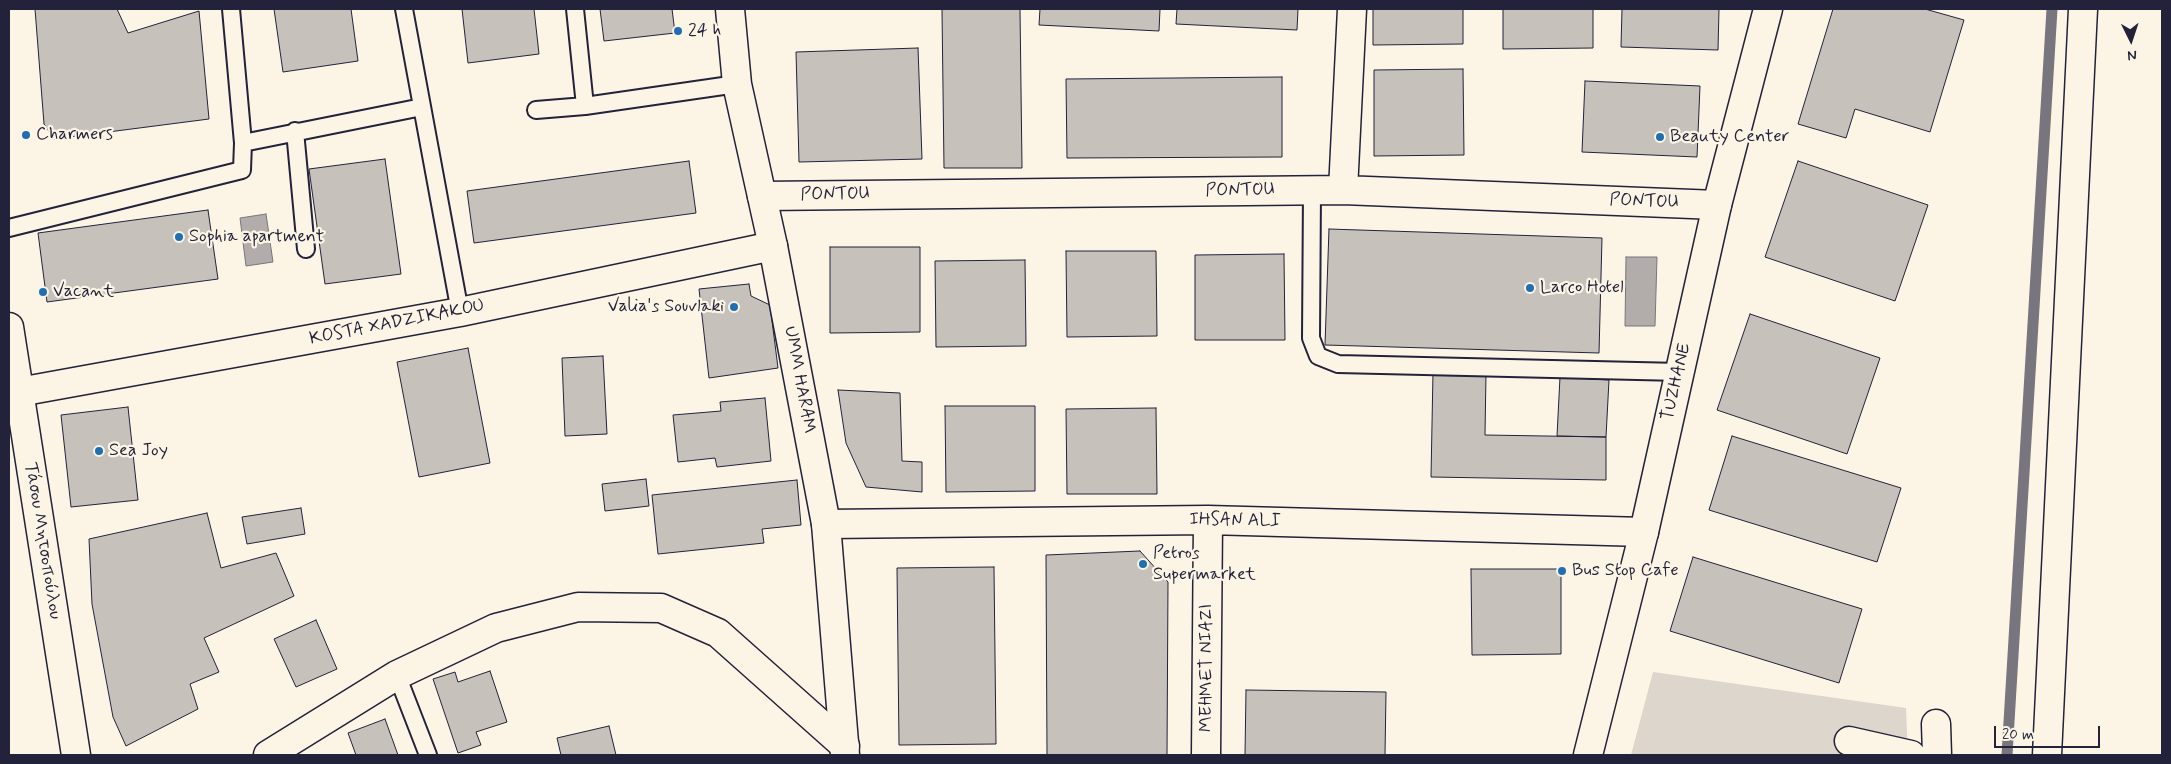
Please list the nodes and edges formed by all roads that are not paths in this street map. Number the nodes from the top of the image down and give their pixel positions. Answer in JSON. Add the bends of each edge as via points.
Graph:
{"nodes":[{"id":1,"x":231,"y":9,"type":"edge"},
{"id":2,"x":404,"y":9,"type":"edge"},
{"id":3,"x":575,"y":9,"type":"edge"},
{"id":4,"x":730,"y":9,"type":"edge"},
{"id":5,"x":1352,"y":9,"type":"edge"},
{"id":6,"x":1768,"y":9,"type":"edge"},
{"id":7,"x":2083,"y":9,"type":"edge"},
{"id":8,"x":737,"y":84,"type":"junction"},
{"id":9,"x":585,"y":106,"type":"junction"},
{"id":10,"x":422,"y":107,"type":"junction"},
{"id":11,"x":536,"y":110,"type":"dead end"},
{"id":12,"x":295,"y":131,"type":"junction"},
{"id":13,"x":243,"y":143,"type":"junction"},
{"id":14,"x":1343,"y":190,"type":"junction"},
{"id":15,"x":1312,"y":191,"type":"junction"},
{"id":16,"x":762,"y":196,"type":"junction"},
{"id":17,"x":1717,"y":205,"type":"junction"},
{"id":18,"x":9,"y":228,"type":"edge"},
{"id":19,"x":774,"y":246,"type":"junction"},
{"id":20,"x":306,"y":249,"type":"dead end"},
{"id":21,"x":460,"y":312,"type":"junction"},
{"id":22,"x":9,"y":327,"type":"edge"},
{"id":23,"x":1680,"y":372,"type":"junction"},
{"id":24,"x":19,"y":392,"type":"junction"},
{"id":25,"x":1208,"y":520,"type":"junction"},
{"id":26,"x":826,"y":524,"type":"junction"},
{"id":27,"x":1644,"y":532,"type":"junction"},
{"id":28,"x":397,"y":675,"type":"junction"},
{"id":29,"x":1936,"y":724,"type":"dead end"},
{"id":30,"x":1849,"y":741,"type":"dead end"},
{"id":31,"x":845,"y":750,"type":"edge"},
{"id":32,"x":76,"y":755,"type":"edge"},
{"id":33,"x":268,"y":755,"type":"edge"},
{"id":34,"x":428,"y":755,"type":"edge"},
{"id":35,"x":1206,"y":755,"type":"edge"},
{"id":36,"x":1588,"y":755,"type":"edge"},
{"id":37,"x":1912,"y":755,"type":"edge"},
{"id":38,"x":1937,"y":755,"type":"edge"},
{"id":39,"x":2047,"y":755,"type":"edge"}],
"edges":[{"from":1,"to":13,"type":"lane"},
{"from":2,"to":10,"type":"lane"},
{"from":3,"to":9,"type":"lane"},
{"from":4,"to":8,"type":"street","name":"UMM HARAM"},
{"from":5,"to":14,"type":"street"},
{"from":6,"to":17,"type":"street","name":"TUZHANE"},
{"from":7,"to":39,"type":"street"},
{"from":8,"to":9,"type":"lane"},
{"from":8,"to":16,"type":"street","name":"UMM HARAM"},
{"from":9,"to":11,"type":"lane"},
{"from":10,"to":12,"type":"lane"},
{"from":10,"to":21,"type":"lane"},
{"from":12,"to":13,"type":"lane"},
{"from":12,"to":20,"type":"lane"},
{"from":13,"to":18,"type":"lane","via":[[242,170]]},
{"from":14,"to":15,"type":"street","name":"PONTOU"},
{"from":14,"to":17,"type":"street","name":"PONTOU"},
{"from":15,"to":16,"type":"street","name":"PONTOU"},
{"from":15,"to":23,"type":"lane","via":[[1311,338],[1318,356],[1338,364]]},
{"from":16,"to":19,"type":"street","name":"UMM HARAM"},
{"from":17,"to":23,"type":"street","name":"TUZHANE"},
{"from":19,"to":21,"type":"street","name":"KOSTA XADZIKAKOU"},
{"from":19,"to":26,"type":"street","name":"UMM HARAM"},
{"from":21,"to":24,"type":"street","name":"KOSTA XADZIKAKOU"},
{"from":22,"to":24,"type":"street","name":"Τάσου Μητσοπούλου"},
{"from":23,"to":27,"type":"street","name":"TUZHANE"},
{"from":24,"to":32,"type":"street","name":"Τάσου Μητσοπούλου"},
{"from":25,"to":26,"type":"street","name":"IHSAN ALI"},
{"from":25,"to":27,"type":"street","name":"IHSAN ALI"},
{"from":25,"to":35,"type":"street","name":"MEHMET NIAZI"},
{"from":26,"to":31,"type":"street","name":"UMM HARAM"},
{"from":27,"to":36,"type":"street","name":"TUZHANE"},
{"from":28,"to":31,"type":"street","via":[[496,628],[514,623],[578,607],[661,608],[718,633]]},
{"from":28,"to":33,"type":"street"},
{"from":28,"to":34,"type":"lane"},
{"from":29,"to":38,"type":"street"},
{"from":30,"to":37,"type":"street"}]}
